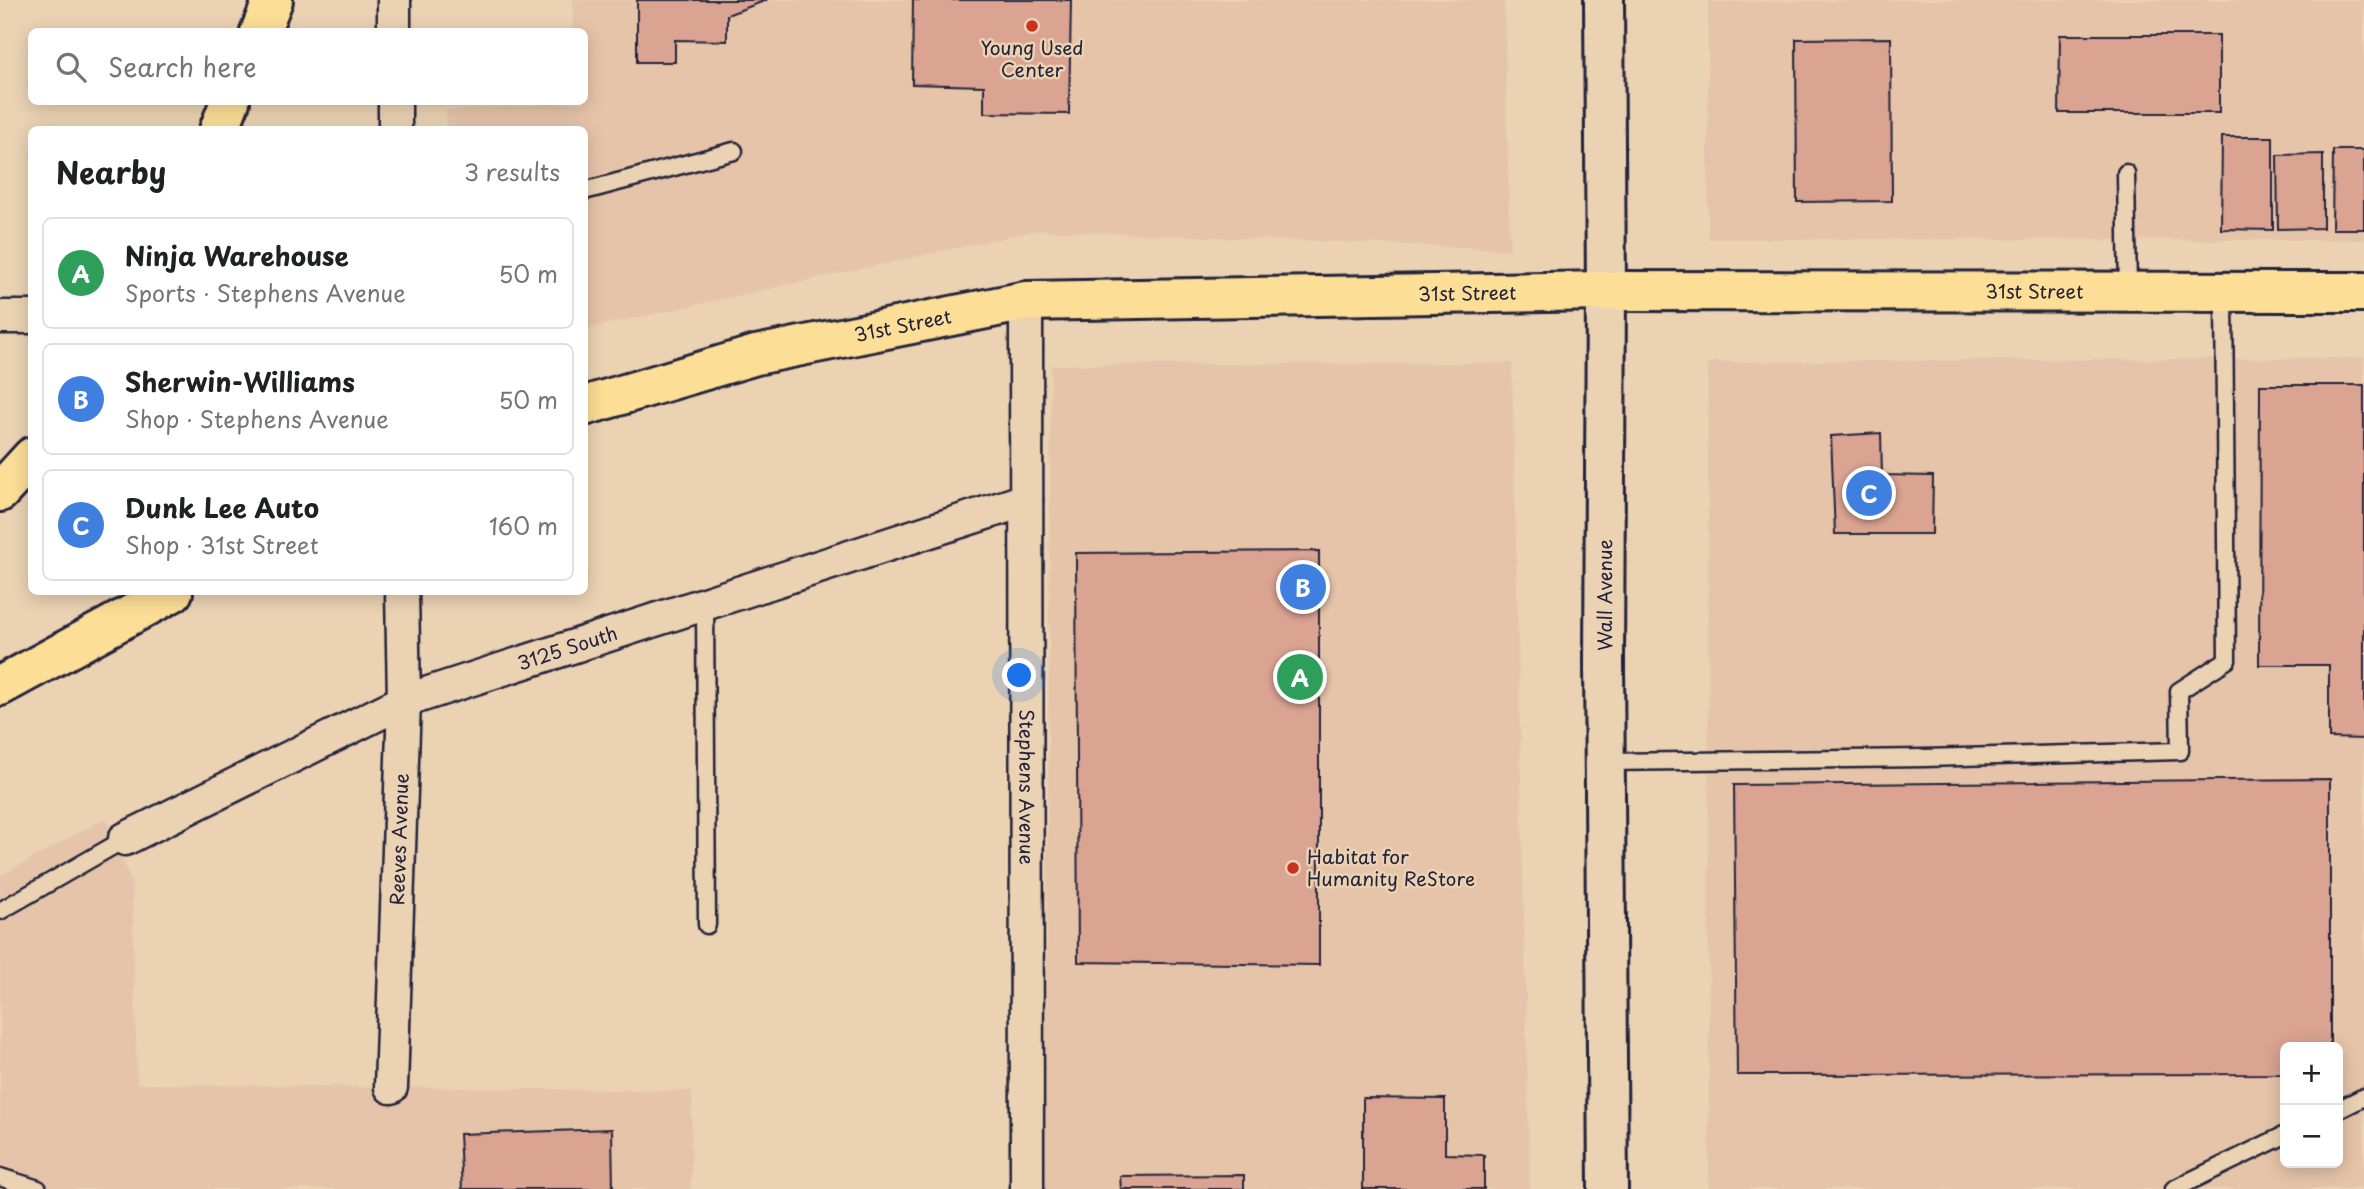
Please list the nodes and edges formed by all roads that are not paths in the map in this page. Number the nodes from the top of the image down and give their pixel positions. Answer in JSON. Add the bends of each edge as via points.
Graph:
{"nodes":[{"id":1,"x":273,"y":0,"type":"edge"},
{"id":2,"x":394,"y":0,"type":"edge"},
{"id":3,"x":1604,"y":0,"type":"edge"},
{"id":4,"x":262,"y":28,"type":"edge"},
{"id":5,"x":394,"y":28,"type":"edge"},
{"id":6,"x":229,"y":105,"type":"edge"},
{"id":7,"x":395,"y":105,"type":"edge"},
{"id":8,"x":221,"y":126,"type":"edge"},
{"id":9,"x":395,"y":126,"type":"edge"},
{"id":10,"x":734,"y":152,"type":"dead end"},
{"id":11,"x":2126,"y":173,"type":"dead end"},
{"id":12,"x":588,"y":190,"type":"edge"},
{"id":13,"x":1606,"y":291,"type":"junction"},
{"id":14,"x":2128,"y":292,"type":"junction"},
{"id":15,"x":2364,"y":292,"type":"edge"},
{"id":16,"x":2224,"y":293,"type":"junction"},
{"id":17,"x":1026,"y":301,"type":"junction"},
{"id":18,"x":0,"y":317,"type":"edge"},
{"id":19,"x":28,"y":317,"type":"edge"},
{"id":20,"x":588,"y":405,"type":"edge"},
{"id":21,"x":28,"y":461,"type":"edge"},
{"id":22,"x":0,"y":492,"type":"edge"},
{"id":23,"x":1026,"y":500,"type":"junction"},
{"id":24,"x":167,"y":595,"type":"edge"},
{"id":25,"x":402,"y":595,"type":"edge"},
{"id":26,"x":705,"y":604,"type":"junction"},
{"id":27,"x":0,"y":686,"type":"edge"},
{"id":28,"x":404,"y":701,"type":"junction"},
{"id":29,"x":1605,"y":762,"type":"junction"},
{"id":30,"x":125,"y":839,"type":"joint"},
{"id":31,"x":0,"y":911,"type":"edge"},
{"id":32,"x":708,"y":925,"type":"dead end"},
{"id":33,"x":391,"y":1087,"type":"dead end"},
{"id":34,"x":2364,"y":1097,"type":"edge"},
{"id":35,"x":2343,"y":1108,"type":"edge"},
{"id":36,"x":2280,"y":1137,"type":"edge"},
{"id":37,"x":0,"y":1177,"type":"edge"},
{"id":38,"x":38,"y":1189,"type":"edge"},
{"id":39,"x":1027,"y":1189,"type":"edge"},
{"id":40,"x":1608,"y":1189,"type":"edge"},
{"id":41,"x":2174,"y":1189,"type":"edge"}],
"edges":[{"from":1,"to":4,"type":"main road"},
{"from":2,"to":5,"type":"street"},
{"from":3,"to":13,"type":"main road","name":"Wall Avenue"},
{"from":6,"to":8,"type":"main road"},
{"from":7,"to":9,"type":"street"},
{"from":10,"to":12,"type":"lane"},
{"from":11,"to":14,"type":"lane"},
{"from":13,"to":14,"type":"main road","name":"31st Street"},
{"from":13,"to":17,"type":"main road","name":"31st Street"},
{"from":13,"to":29,"type":"main road","name":"Wall Avenue"},
{"from":14,"to":16,"type":"main road","name":"31st Street"},
{"from":15,"to":16,"type":"main road","name":"31st Street"},
{"from":16,"to":29,"type":"lane","via":[[2227,660],[2179,691],[2180,751]]},
{"from":17,"to":20,"type":"main road","name":"31st Street","via":[[756,355]]},
{"from":17,"to":23,"type":"street","name":"Stephens Avenue"},
{"from":18,"to":19,"type":"street"},
{"from":21,"to":22,"type":"main road"},
{"from":23,"to":26,"type":"street","name":"3125 South"},
{"from":23,"to":39,"type":"street","name":"Stephens Avenue"},
{"from":24,"to":27,"type":"main road"},
{"from":25,"to":28,"type":"street","name":"Reeves Avenue"},
{"from":26,"to":28,"type":"street","name":"3125 South"},
{"from":26,"to":32,"type":"lane"},
{"from":28,"to":30,"type":"street","name":"3125 South"},
{"from":28,"to":33,"type":"street","name":"Reeves Avenue"},
{"from":29,"to":40,"type":"main road","name":"Wall Avenue"},
{"from":30,"to":31,"type":"lane"},
{"from":34,"to":35,"type":"lane"},
{"from":36,"to":41,"type":"lane"},
{"from":37,"to":38,"type":"lane"}]}
